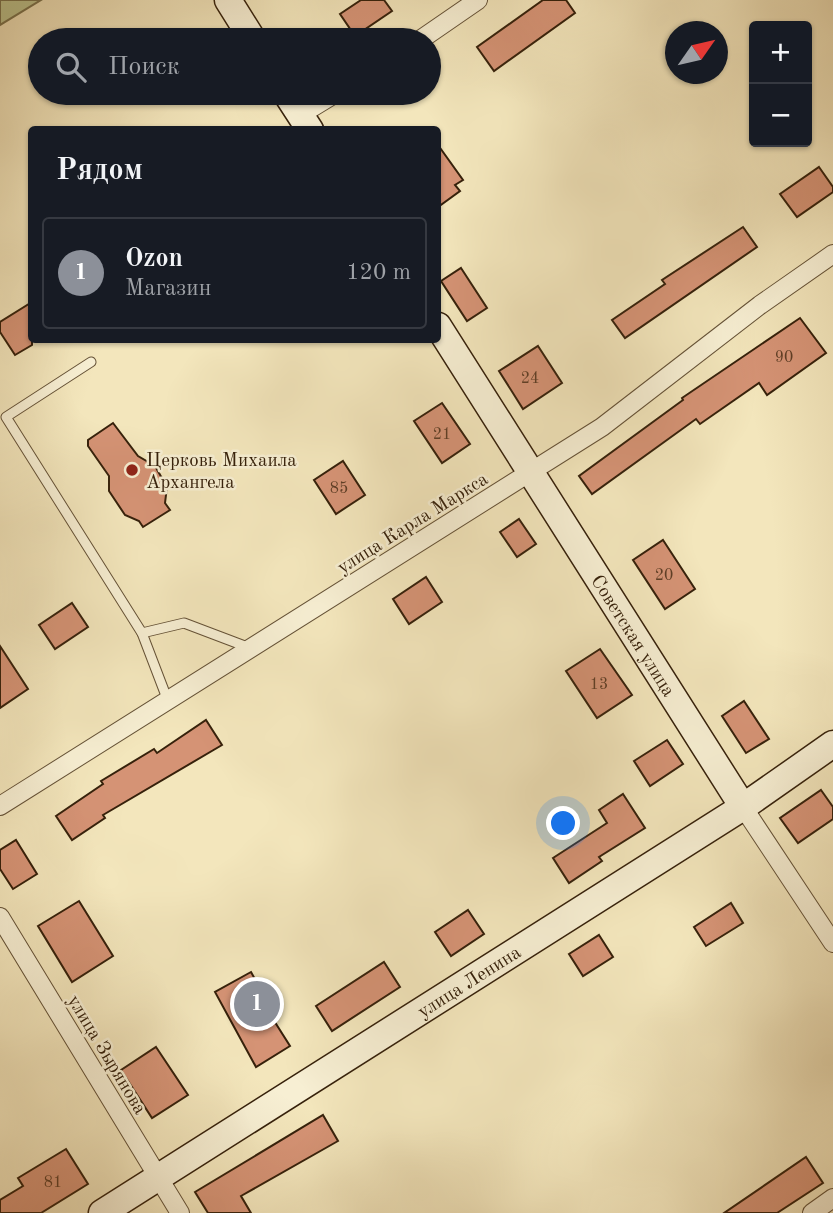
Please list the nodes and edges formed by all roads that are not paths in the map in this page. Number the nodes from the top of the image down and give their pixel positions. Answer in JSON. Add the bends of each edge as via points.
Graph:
{"nodes":[{"id":1,"x":228,"y":0,"type":"edge"},
{"id":2,"x":478,"y":0,"type":"edge"},
{"id":3,"x":246,"y":28,"type":"edge"},
{"id":4,"x":437,"y":28,"type":"edge"},
{"id":5,"x":294,"y":105,"type":"edge"},
{"id":6,"x":323,"y":105,"type":"edge"},
{"id":7,"x":305,"y":122,"type":"edge"},
{"id":8,"x":833,"y":254,"type":"edge"},
{"id":9,"x":441,"y":331,"type":"edge"},
{"id":10,"x":91,"y":362,"type":"dead end"},
{"id":11,"x":532,"y":471,"type":"junction"},
{"id":12,"x":142,"y":633,"type":"junction"},
{"id":13,"x":253,"y":649,"type":"junction"},
{"id":14,"x":169,"y":702,"type":"junction"},
{"id":15,"x":833,"y":744,"type":"edge"},
{"id":16,"x":0,"y":807,"type":"edge"},
{"id":17,"x":743,"y":807,"type":"junction"},
{"id":18,"x":0,"y":917,"type":"edge"},
{"id":19,"x":833,"y":943,"type":"edge"},
{"id":20,"x":159,"y":1177,"type":"junction"},
{"id":21,"x":833,"y":1198,"type":"edge"},
{"id":22,"x":102,"y":1213,"type":"edge"},
{"id":23,"x":180,"y":1213,"type":"edge"},
{"id":24,"x":812,"y":1213,"type":"edge"}],
"edges":[{"from":1,"to":3,"type":"main road"},
{"from":2,"to":4,"type":"street"},
{"from":5,"to":7,"type":"main road"},
{"from":6,"to":7,"type":"street"},
{"from":8,"to":11,"type":"street","name":"улица Карла Маркса","via":[[602,427]]},
{"from":9,"to":11,"type":"main road","name":"Советская улица"},
{"from":10,"to":12,"type":"lane","via":[[6,417]]},
{"from":11,"to":13,"type":"street","name":"улица Карла Маркса"},
{"from":11,"to":17,"type":"main road","name":"Советская улица"},
{"from":12,"to":13,"type":"lane","via":[[184,623]]},
{"from":12,"to":14,"type":"lane"},
{"from":13,"to":14,"type":"street","name":"улица Карла Маркса"},
{"from":14,"to":16,"type":"street","name":"улица Карла Маркса"},
{"from":15,"to":17,"type":"main road","name":"улица Ленина"},
{"from":17,"to":19,"type":"street","name":"Советская улица"},
{"from":17,"to":20,"type":"main road","name":"улица Ленина"},
{"from":18,"to":20,"type":"street","name":"улица Зырянова"},
{"from":20,"to":22,"type":"main road","name":"улица Ленина"},
{"from":20,"to":23,"type":"street","name":"улица Зырянова"},
{"from":21,"to":24,"type":"street"}]}
